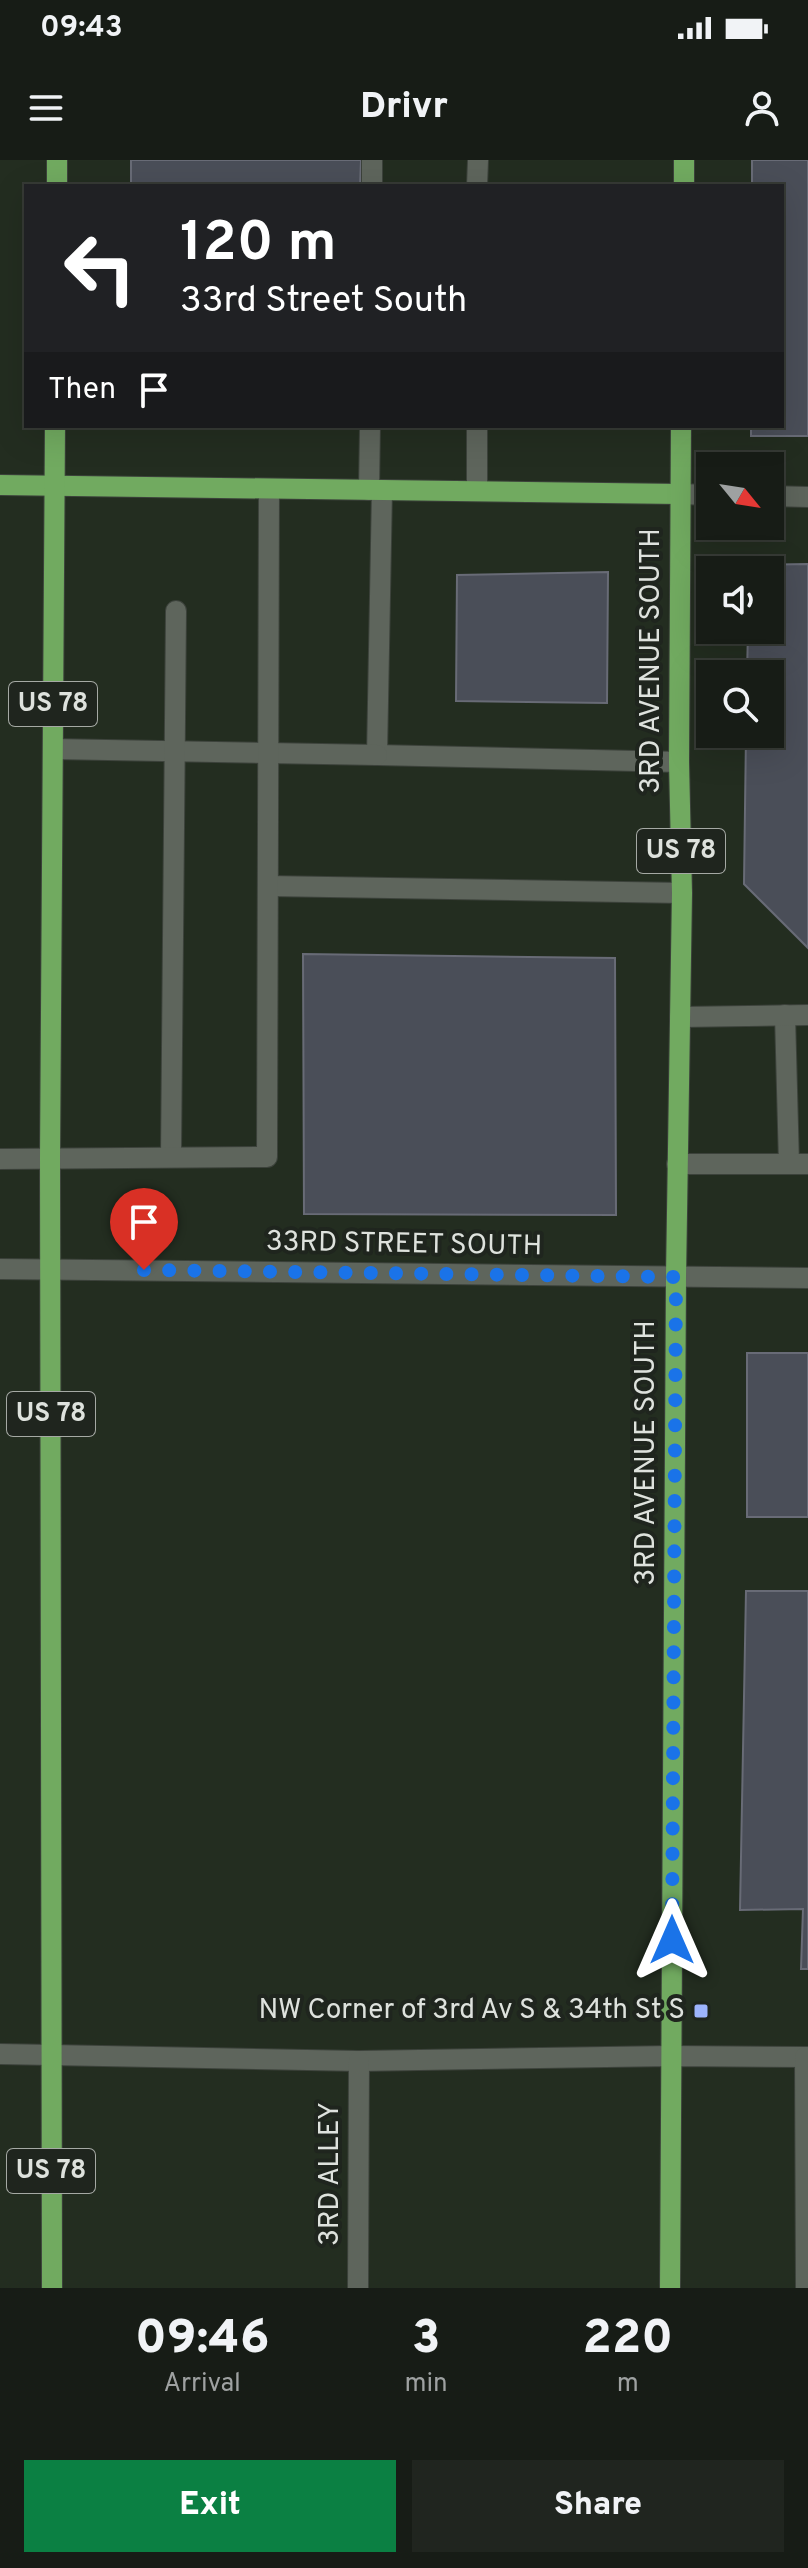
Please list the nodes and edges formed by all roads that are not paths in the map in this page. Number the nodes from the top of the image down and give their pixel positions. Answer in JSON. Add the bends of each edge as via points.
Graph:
{"nodes":[{"id":1,"x":57,"y":160,"type":"edge"},
{"id":2,"x":372,"y":160,"type":"edge"},
{"id":3,"x":478,"y":160,"type":"edge"},
{"id":4,"x":684,"y":160,"type":"edge"},
{"id":5,"x":57,"y":184,"type":"edge"},
{"id":6,"x":372,"y":184,"type":"edge"},
{"id":7,"x":477,"y":184,"type":"edge"},
{"id":8,"x":684,"y":184,"type":"edge"},
{"id":9,"x":55,"y":428,"type":"edge"},
{"id":10,"x":370,"y":428,"type":"edge"},
{"id":11,"x":477,"y":428,"type":"edge"},
{"id":12,"x":681,"y":428,"type":"edge"},
{"id":13,"x":0,"y":485,"type":"edge"},
{"id":14,"x":54,"y":485,"type":"junction"},
{"id":15,"x":269,"y":489,"type":"junction"},
{"id":16,"x":376,"y":490,"type":"junction"},
{"id":17,"x":477,"y":491,"type":"junction"},
{"id":18,"x":680,"y":494,"type":"junction"},
{"id":19,"x":696,"y":495,"type":"edge"},
{"id":20,"x":784,"y":496,"type":"edge"},
{"id":21,"x":808,"y":497,"type":"edge"},
{"id":22,"x":176,"y":611,"type":"dead end"},
{"id":23,"x":53,"y":749,"type":"junction"},
{"id":24,"x":173,"y":751,"type":"junction"},
{"id":25,"x":269,"y":753,"type":"junction"},
{"id":26,"x":377,"y":755,"type":"junction"},
{"id":27,"x":679,"y":762,"type":"junction"},
{"id":28,"x":268,"y":886,"type":"junction"},
{"id":29,"x":682,"y":893,"type":"junction"},
{"id":30,"x":785,"y":1015,"type":"junction"},
{"id":31,"x":808,"y":1015,"type":"edge"},
{"id":32,"x":680,"y":1017,"type":"junction"},
{"id":33,"x":171,"y":1156,"type":"junction"},
{"id":34,"x":0,"y":1159,"type":"edge"},
{"id":35,"x":50,"y":1159,"type":"junction"},
{"id":36,"x":677,"y":1164,"type":"junction"},
{"id":37,"x":798,"y":1164,"type":"edge"},
{"id":38,"x":0,"y":1269,"type":"edge"},
{"id":39,"x":51,"y":1269,"type":"junction"},
{"id":40,"x":676,"y":1277,"type":"junction"},
{"id":41,"x":808,"y":1278,"type":"edge"},
{"id":42,"x":0,"y":2054,"type":"edge"},
{"id":43,"x":51,"y":2054,"type":"junction"},
{"id":44,"x":671,"y":2056,"type":"junction"},
{"id":45,"x":807,"y":2057,"type":"edge"},
{"id":46,"x":359,"y":2061,"type":"junction"},
{"id":47,"x":52,"y":2288,"type":"edge"},
{"id":48,"x":358,"y":2288,"type":"edge"},
{"id":49,"x":670,"y":2288,"type":"edge"},
{"id":50,"x":806,"y":2288,"type":"edge"}],
"edges":[{"from":1,"to":5,"type":"main road"},
{"from":2,"to":6,"type":"street"},
{"from":3,"to":7,"type":"street"},
{"from":4,"to":8,"type":"main road"},
{"from":9,"to":14,"type":"main road","number":"US 78"},
{"from":10,"to":16,"type":"street"},
{"from":11,"to":17,"type":"street"},
{"from":12,"to":18,"type":"main road","name":"3RD AVENUE SOUTH","number":"US 78"},
{"from":13,"to":14,"type":"main road"},
{"from":14,"to":15,"type":"main road"},
{"from":14,"to":23,"type":"main road","number":"US 78"},
{"from":15,"to":16,"type":"main road"},
{"from":15,"to":25,"type":"street"},
{"from":16,"to":17,"type":"main road"},
{"from":16,"to":26,"type":"street"},
{"from":17,"to":18,"type":"main road"},
{"from":18,"to":19,"type":"street"},
{"from":18,"to":27,"type":"main road","name":"3RD AVENUE SOUTH","number":"US 78"},
{"from":20,"to":21,"type":"street"},
{"from":22,"to":24,"type":"street"},
{"from":23,"to":24,"type":"street"},
{"from":23,"to":35,"type":"main road","number":"US 78"},
{"from":24,"to":25,"type":"street"},
{"from":24,"to":33,"type":"street"},
{"from":25,"to":26,"type":"street"},
{"from":25,"to":28,"type":"street"},
{"from":26,"to":27,"type":"street"},
{"from":27,"to":29,"type":"main road","name":"3RD AVENUE SOUTH","number":"US 78"},
{"from":28,"to":29,"type":"street"},
{"from":28,"to":33,"type":"street","via":[[267,1157]]},
{"from":29,"to":32,"type":"main road","name":"3RD AVENUE SOUTH","number":"US 78"},
{"from":30,"to":31,"type":"street"},
{"from":30,"to":32,"type":"street"},
{"from":30,"to":37,"type":"street"},
{"from":32,"to":36,"type":"main road","name":"3RD AVENUE SOUTH","number":"US 78"},
{"from":33,"to":35,"type":"street"},
{"from":34,"to":35,"type":"street"},
{"from":35,"to":39,"type":"main road","number":"US 78"},
{"from":36,"to":37,"type":"street"},
{"from":36,"to":40,"type":"main road","name":"3RD AVENUE SOUTH","number":"US 78"},
{"from":38,"to":39,"type":"street","name":"33RD STREET SOUTH"},
{"from":39,"to":40,"type":"street","name":"33RD STREET SOUTH"},
{"from":39,"to":43,"type":"main road","number":"US 78"},
{"from":40,"to":41,"type":"street","name":"33RD STREET SOUTH"},
{"from":40,"to":44,"type":"main road","name":"3RD AVENUE SOUTH","number":"US 78"},
{"from":42,"to":43,"type":"street"},
{"from":43,"to":46,"type":"street"},
{"from":43,"to":47,"type":"main road","number":"US 78"},
{"from":44,"to":45,"type":"street"},
{"from":44,"to":46,"type":"street"},
{"from":44,"to":49,"type":"main road","name":"3RD AVENUE SOUTH","number":"US 78"},
{"from":45,"to":50,"type":"street"},
{"from":46,"to":48,"type":"street","name":"3RD ALLEY"}]}
